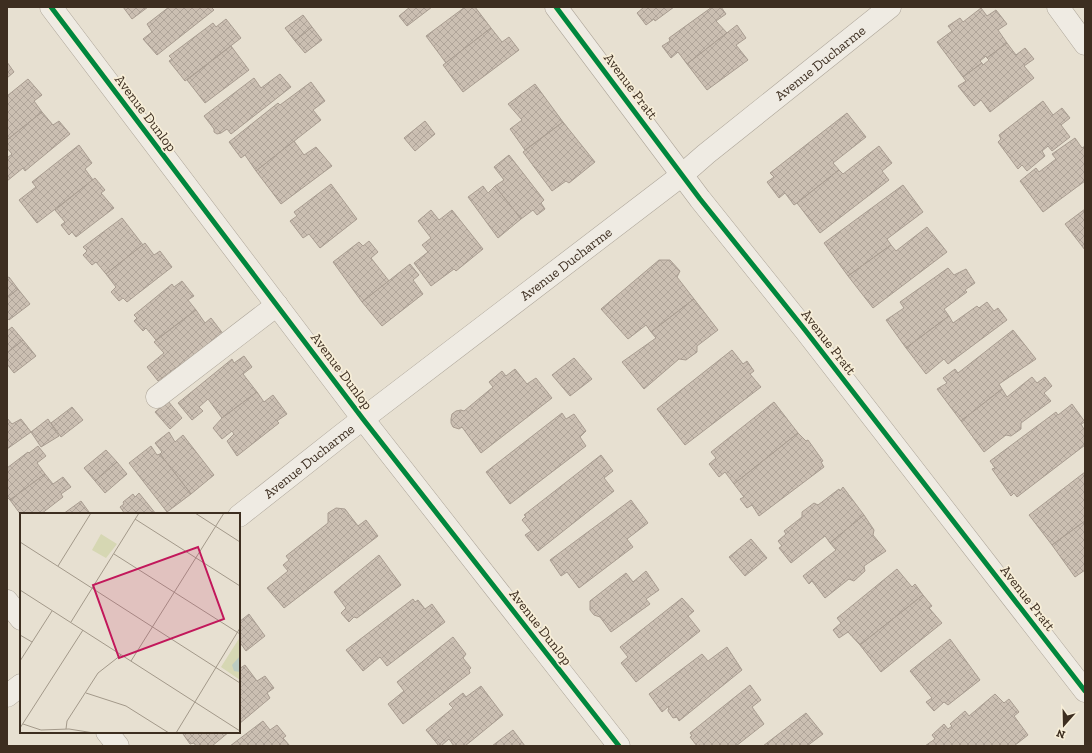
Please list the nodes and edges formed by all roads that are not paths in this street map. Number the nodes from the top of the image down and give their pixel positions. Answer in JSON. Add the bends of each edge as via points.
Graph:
{"nodes":[{"id":1,"x":51,"y":7,"type":"edge"},
{"id":2,"x":556,"y":7,"type":"edge"},
{"id":3,"x":890,"y":7,"type":"edge"},
{"id":4,"x":1071,"y":14,"type":"edge"},
{"id":5,"x":1085,"y":44,"type":"edge"},
{"id":6,"x":682,"y":174,"type":"junction"},
{"id":7,"x":278,"y":305,"type":"junction"},
{"id":8,"x":157,"y":397,"type":"dead end"},
{"id":9,"x":363,"y":419,"type":"junction"},
{"id":10,"x":240,"y":515,"type":"edge"},
{"id":11,"x":7,"y":601,"type":"edge"},
{"id":12,"x":20,"y":618,"type":"edge"},
{"id":13,"x":20,"y":686,"type":"edge"},
{"id":14,"x":1085,"y":691,"type":"edge"},
{"id":15,"x":7,"y":696,"type":"edge"},
{"id":16,"x":108,"y":733,"type":"edge"},
{"id":17,"x":118,"y":746,"type":"edge"},
{"id":18,"x":619,"y":746,"type":"edge"}],
"edges":[{"from":1,"to":7,"type":"street","name":"Avenue Dunlop"},
{"from":2,"to":6,"type":"street","name":"Avenue Pratt"},
{"from":3,"to":6,"type":"street","name":"Avenue Ducharme"},
{"from":4,"to":5,"type":"street"},
{"from":6,"to":9,"type":"street","name":"Avenue Ducharme"},
{"from":6,"to":14,"type":"street","name":"Avenue Pratt"},
{"from":7,"to":8,"type":"street"},
{"from":7,"to":9,"type":"street","name":"Avenue Dunlop"},
{"from":9,"to":10,"type":"street","name":"Avenue Ducharme"},
{"from":9,"to":18,"type":"street","name":"Avenue Dunlop"},
{"from":11,"to":12,"type":"street"},
{"from":13,"to":15,"type":"street"},
{"from":16,"to":17,"type":"street"}]}
